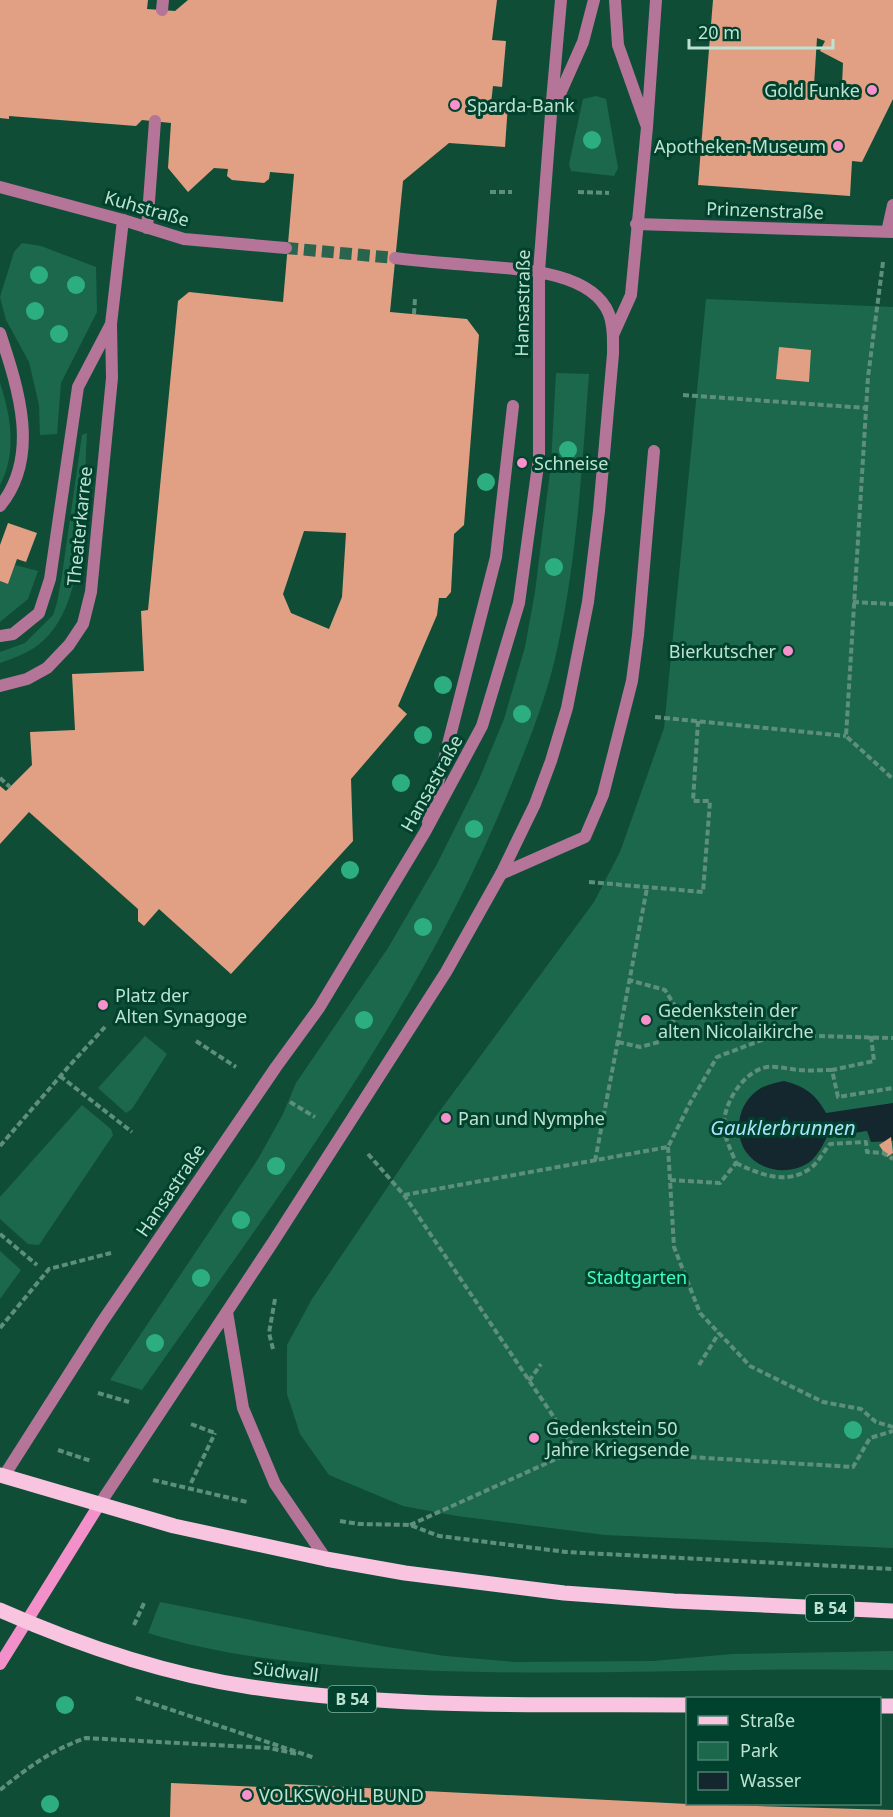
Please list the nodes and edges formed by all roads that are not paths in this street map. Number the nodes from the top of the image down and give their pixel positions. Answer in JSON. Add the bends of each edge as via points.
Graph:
{"nodes":[{"id":1,"x":561,"y":0,"type":"edge"},
{"id":2,"x":594,"y":0,"type":"edge"},
{"id":3,"x":615,"y":0,"type":"edge"},
{"id":4,"x":656,"y":0,"type":"edge"},
{"id":5,"x":551,"y":114,"type":"junction"},
{"id":6,"x":155,"y":121,"type":"dead end"},
{"id":7,"x":647,"y":127,"type":"junction"},
{"id":8,"x":0,"y":188,"type":"edge"},
{"id":9,"x":893,"y":205,"type":"edge"},
{"id":10,"x":123,"y":220,"type":"junction"},
{"id":11,"x":636,"y":225,"type":"junction"},
{"id":12,"x":147,"y":228,"type":"junction"},
{"id":13,"x":890,"y":232,"type":"edge"},
{"id":14,"x":286,"y":248,"type":"tunnel mouth"},
{"id":15,"x":395,"y":258,"type":"tunnel mouth"},
{"id":16,"x":539,"y":271,"type":"junction"},
{"id":17,"x":111,"y":324,"type":"junction"},
{"id":18,"x":0,"y":333,"type":"edge"},
{"id":19,"x":613,"y":335,"type":"junction"},
{"id":20,"x":513,"y":406,"type":"dead end"},
{"id":21,"x":654,"y":451,"type":"dead end"},
{"id":22,"x":0,"y":506,"type":"edge"},
{"id":23,"x":0,"y":636,"type":"edge"},
{"id":24,"x":0,"y":686,"type":"edge"},
{"id":25,"x":425,"y":832,"type":"junction"},
{"id":26,"x":501,"y":874,"type":"junction"},
{"id":27,"x":227,"y":1312,"type":"junction"},
{"id":28,"x":1,"y":1478,"type":"edge"},
{"id":29,"x":99,"y":1505,"type":"junction"},
{"id":30,"x":326,"y":1559,"type":"junction"},
{"id":31,"x":0,"y":1610,"type":"edge"},
{"id":32,"x":893,"y":1611,"type":"edge"},
{"id":33,"x":27,"y":1621,"type":"junction"},
{"id":34,"x":0,"y":1664,"type":"edge"},
{"id":35,"x":686,"y":1705,"type":"edge"}],
"edges":[{"from":1,"to":5,"type":"street"},
{"from":2,"to":5,"type":"street","name":"Hansastraße","via":[[583,42]]},
{"from":3,"to":7,"type":"street","via":[[618,45]]},
{"from":4,"to":7,"type":"street"},
{"from":5,"to":16,"type":"street","name":"Hansastraße"},
{"from":6,"to":12,"type":"street"},
{"from":7,"to":11,"type":"street"},
{"from":8,"to":10,"type":"street","name":"Kuhstraße"},
{"from":9,"to":13,"type":"street"},
{"from":10,"to":12,"type":"street","name":"Kuhstraße"},
{"from":10,"to":17,"type":"street","name":"Theaterkarree"},
{"from":11,"to":13,"type":"street","name":"Prinzenstraße"},
{"from":11,"to":19,"type":"street","via":[[631,295]]},
{"from":12,"to":14,"type":"street","name":"Kuhstraße","via":[[184,239]]},
{"from":15,"to":16,"type":"street"},
{"from":16,"to":19,"type":"street","via":[[584,287],[601,301],[609,314]]},
{"from":16,"to":25,"type":"street","name":"Hansastraße","via":[[539,458],[519,603],[482,726]]},
{"from":17,"to":23,"type":"street","name":"Theaterkarree","via":[[78,387],[50,579],[39,613],[13,634]]},
{"from":17,"to":24,"type":"street","name":"Theaterkarree","via":[[112,378],[91,592],[83,624],[47,668],[27,680]]},
{"from":18,"to":22,"type":"street","via":[[15,377],[23,433],[21,465],[9,496]]},
{"from":19,"to":26,"type":"street","via":[[598,522],[588,602],[567,708],[535,804]]},
{"from":20,"to":25,"type":"street","via":[[496,557]]},
{"from":21,"to":26,"type":"street","via":[[632,681],[603,795],[585,837]]},
{"from":25,"to":28,"type":"street","name":"Hansastraße","via":[[320,1008],[158,1240]]},
{"from":26,"to":27,"type":"street","via":[[446,972]]},
{"from":27,"to":29,"type":"street"},
{"from":27,"to":30,"type":"street","via":[[243,1408],[275,1484]]},
{"from":28,"to":29,"type":"main road","number":"B 54"},
{"from":29,"to":30,"type":"main road","number":"B 54","via":[[174,1526]]},
{"from":29,"to":33,"type":"main road"},
{"from":30,"to":32,"type":"main road","number":"B 54","via":[[564,1593]]},
{"from":31,"to":33,"type":"main road","name":"Südwall","number":"B 54"},
{"from":33,"to":34,"type":"main road"},
{"from":33,"to":35,"type":"main road","name":"Südwall","number":"B 54","via":[[122,1656],[251,1687],[412,1702]]}]}
